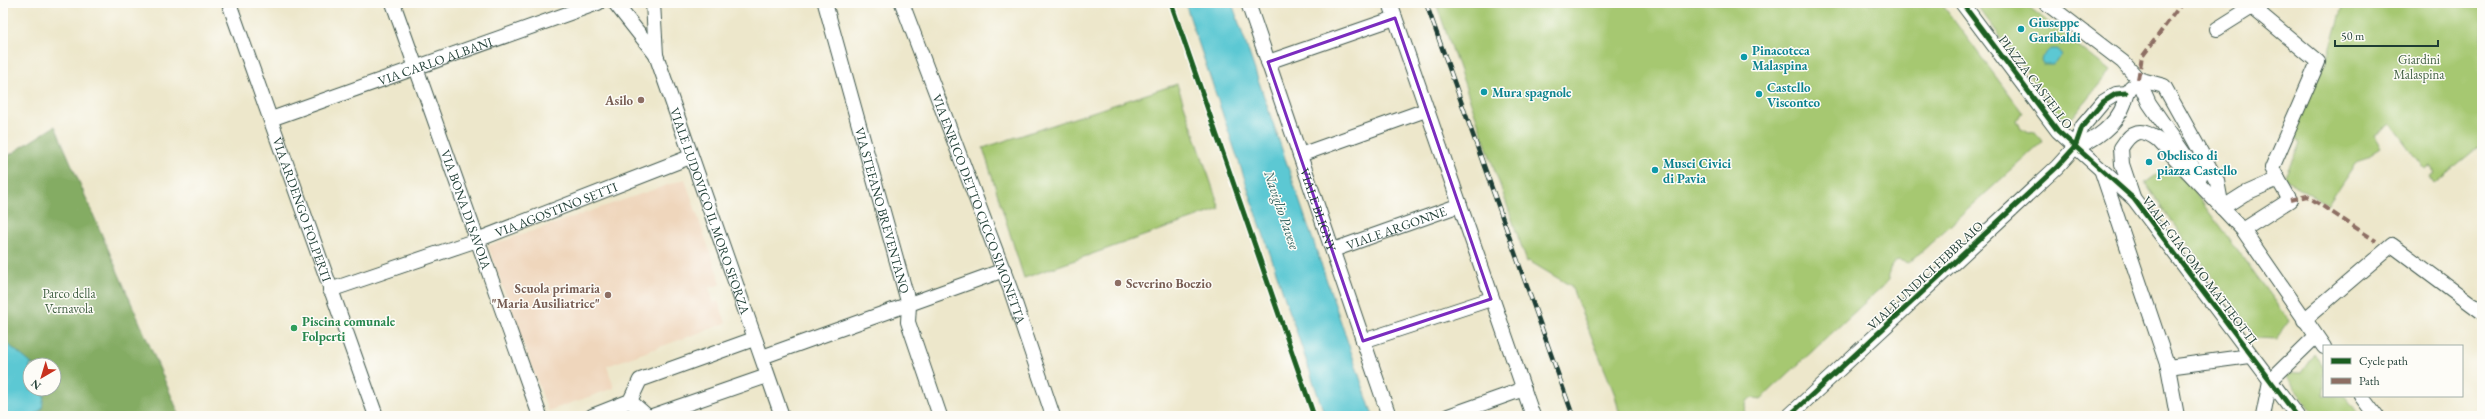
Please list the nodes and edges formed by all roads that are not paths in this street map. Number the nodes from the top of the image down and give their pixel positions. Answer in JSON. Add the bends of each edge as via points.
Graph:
{"nodes":[{"id":1,"x":229,"y":3,"type":"edge"},
{"id":2,"x":393,"y":3,"type":"edge"},
{"id":3,"x":598,"y":3,"type":"edge"},
{"id":4,"x":615,"y":3,"type":"edge"},
{"id":5,"x":653,"y":3,"type":"edge"},
{"id":6,"x":825,"y":3,"type":"edge"},
{"id":7,"x":902,"y":3,"type":"edge"},
{"id":8,"x":1248,"y":3,"type":"edge"},
{"id":9,"x":1390,"y":3,"type":"edge"},
{"id":10,"x":1962,"y":3,"type":"edge"},
{"id":11,"x":2046,"y":3,"type":"edge"},
{"id":12,"x":1395,"y":18,"type":"junction"},
{"id":13,"x":2217,"y":29,"type":"dead end"},
{"id":14,"x":656,"y":55,"type":"junction"},
{"id":15,"x":1268,"y":62,"type":"junction"},
{"id":16,"x":416,"y":70,"type":"junction"},
{"id":17,"x":2138,"y":79,"type":"junction"},
{"id":18,"x":2126,"y":92,"type":"junction"},
{"id":19,"x":1426,"y":110,"type":"junction"},
{"id":20,"x":271,"y":119,"type":"junction"},
{"id":21,"x":2075,"y":147,"type":"junction"},
{"id":22,"x":1300,"y":155,"type":"junction"},
{"id":23,"x":690,"y":157,"type":"junction"},
{"id":24,"x":2101,"y":169,"type":"junction"},
{"id":25,"x":2278,"y":179,"type":"junction"},
{"id":26,"x":2134,"y":199,"type":"junction"},
{"id":27,"x":1460,"y":205,"type":"junction"},
{"id":28,"x":2222,"y":208,"type":"junction"},
{"id":29,"x":2243,"y":230,"type":"junction"},
{"id":30,"x":477,"y":240,"type":"junction"},
{"id":31,"x":1333,"y":250,"type":"junction"},
{"id":32,"x":1004,"y":270,"type":"junction"},
{"id":33,"x":330,"y":290,"type":"junction"},
{"id":34,"x":1491,"y":299,"type":"junction"},
{"id":35,"x":909,"y":305,"type":"junction"},
{"id":36,"x":2482,"y":312,"type":"edge"},
{"id":37,"x":2304,"y":320,"type":"junction"},
{"id":38,"x":754,"y":339,"type":"junction"},
{"id":39,"x":1363,"y":341,"type":"junction"},
{"id":40,"x":2320,"y":342,"type":"edge"},
{"id":41,"x":2250,"y":356,"type":"junction"},
{"id":42,"x":762,"y":357,"type":"junction"},
{"id":43,"x":2168,"y":367,"type":"junction"},
{"id":44,"x":767,"y":376,"type":"junction"},
{"id":45,"x":2270,"y":381,"type":"junction"},
{"id":46,"x":1524,"y":389,"type":"junction"},
{"id":47,"x":2362,"y":397,"type":"edge"},
{"id":48,"x":630,"y":402,"type":"junction"},
{"id":49,"x":376,"y":416,"type":"edge"},
{"id":50,"x":540,"y":416,"type":"edge"},
{"id":51,"x":592,"y":416,"type":"edge"},
{"id":52,"x":647,"y":416,"type":"edge"},
{"id":53,"x":652,"y":416,"type":"edge"},
{"id":54,"x":782,"y":416,"type":"edge"},
{"id":55,"x":940,"y":416,"type":"edge"},
{"id":56,"x":1053,"y":416,"type":"edge"},
{"id":57,"x":1389,"y":416,"type":"edge"},
{"id":58,"x":1448,"y":416,"type":"edge"},
{"id":59,"x":1533,"y":416,"type":"edge"},
{"id":60,"x":1789,"y":416,"type":"edge"},
{"id":61,"x":2177,"y":416,"type":"edge"},
{"id":62,"x":2263,"y":416,"type":"edge"},
{"id":63,"x":2297,"y":416,"type":"edge"},
{"id":64,"x":2376,"y":416,"type":"edge"}],
"edges":[{"from":1,"to":20,"type":"street","name":"VIA ARDENGO FOLPERTI"},
{"from":2,"to":16,"type":"street","name":"VIA BONA DI SAVOIA"},
{"from":3,"to":16,"type":"street","name":"VIA CARLO ALBANI"},
{"from":4,"to":14,"type":"street"},
{"from":5,"to":14,"type":"street","name":"VIALE LUDOVICO IL MORO SFORZA"},
{"from":6,"to":35,"type":"street","name":"VIA STEFANO BREVENTANO"},
{"from":7,"to":32,"type":"street","name":"VIA ENRICO DETTO CICCO SIMONETTA"},
{"from":8,"to":15,"type":"street","name":"VIALE BLIGNY"},
{"from":9,"to":12,"type":"street","name":"VIALE ARGONNE"},
{"from":10,"to":21,"type":"street","name":"PIAZZA CASTELLO","via":[[2058,131]]},
{"from":11,"to":17,"type":"street","via":[[2123,62]]},
{"from":12,"to":15,"type":"street"},
{"from":12,"to":19,"type":"street","name":"VIALE ARGONNE"},
{"from":13,"to":25,"type":"street","via":[[2252,7],[2318,62],[2272,168]]},
{"from":14,"to":23,"type":"street","name":"VIALE LUDOVICO IL MORO SFORZA"},
{"from":15,"to":22,"type":"street","name":"VIALE BLIGNY"},
{"from":16,"to":20,"type":"street","name":"VIA CARLO ALBANI"},
{"from":16,"to":30,"type":"street","name":"VIA BONA DI SAVOIA"},
{"from":17,"to":18,"type":"street","name":"PIAZZA CASTELLO"},
{"from":17,"to":28,"type":"street","name":"VIALE GIACOMO MATTEOTTI","via":[[2149,103]]},
{"from":17,"to":28,"type":"street","via":[[2164,86],[2217,181]]},
{"from":18,"to":21,"type":"street","name":"PIAZZA CASTELLO","via":[[2116,94],[2103,102],[2082,127]]},
{"from":18,"to":21,"type":"street","name":"PIAZZA CASTELLO","via":[[2122,109],[2102,133]]},
{"from":19,"to":22,"type":"street"},
{"from":19,"to":27,"type":"street","name":"VIALE ARGONNE"},
{"from":20,"to":33,"type":"street","name":"VIA ARDENGO FOLPERTI"},
{"from":21,"to":24,"type":"street","name":"VIALE GIACOMO MATTEOTTI"},
{"from":21,"to":60,"type":"street","name":"VIALE UNDICI FEBBRAIO","via":[[2003,218]]},
{"from":22,"to":31,"type":"street","name":"VIALE BLIGNY"},
{"from":23,"to":30,"type":"street","name":"VIA AGOSTINO SETTI"},
{"from":23,"to":38,"type":"street","name":"VIALE LUDOVICO IL MORO SFORZA"},
{"from":24,"to":26,"type":"street","name":"VIALE GIACOMO MATTEOTTI"},
{"from":24,"to":43,"type":"street"},
{"from":25,"to":28,"type":"street","via":[[2244,194]]},
{"from":25,"to":29,"type":"street","via":[[2290,200]]},
{"from":26,"to":28,"type":"street","name":"VIALE GIACOMO MATTEOTTI","via":[[2120,154],[2121,148],[2129,138],[2142,131],[2148,132],[2158,140]]},
{"from":26,"to":41,"type":"street","name":"VIALE GIACOMO MATTEOTTI"},
{"from":27,"to":31,"type":"street","name":"VIALE ARGONNE"},
{"from":27,"to":34,"type":"street","name":"VIALE ARGONNE"},
{"from":28,"to":29,"type":"street","name":"VIALE GIACOMO MATTEOTTI"},
{"from":29,"to":37,"type":"street","name":"VIALE GIACOMO MATTEOTTI"},
{"from":30,"to":33,"type":"street","name":"VIA AGOSTINO SETTI"},
{"from":30,"to":50,"type":"street","name":"VIA BONA DI SAVOIA"},
{"from":31,"to":39,"type":"street","name":"VIALE BLIGNY"},
{"from":32,"to":35,"type":"street"},
{"from":32,"to":56,"type":"street","name":"VIA ENRICO DETTO CICCO SIMONETTA"},
{"from":33,"to":49,"type":"street","name":"VIA ARDENGO FOLPERTI"},
{"from":34,"to":39,"type":"street"},
{"from":34,"to":46,"type":"street","name":"VIALE ARGONNE"},
{"from":35,"to":42,"type":"street"},
{"from":35,"to":55,"type":"street","name":"VIA STEFANO BREVENTANO","via":[[908,322]]},
{"from":36,"to":37,"type":"street","via":[[2392,245]]},
{"from":37,"to":40,"type":"street","name":"VIALE GIACOMO MATTEOTTI"},
{"from":38,"to":42,"type":"street","name":"VIALE LUDOVICO IL MORO SFORZA"},
{"from":38,"to":48,"type":"street","via":[[640,380]]},
{"from":39,"to":57,"type":"street","name":"VIALE BLIGNY"},
{"from":40,"to":45,"type":"street","name":"VIALE GIACOMO MATTEOTTI"},
{"from":41,"to":43,"type":"street","name":"VIALE GIACOMO MATTEOTTI"},
{"from":41,"to":45,"type":"street","name":"VIALE GIACOMO MATTEOTTI"},
{"from":42,"to":44,"type":"street","name":"VIALE LUDOVICO IL MORO SFORZA"},
{"from":43,"to":61,"type":"street"},
{"from":44,"to":53,"type":"street"},
{"from":44,"to":54,"type":"street","name":"VIALE LUDOVICO IL MORO SFORZA"},
{"from":45,"to":62,"type":"street"},
{"from":45,"to":63,"type":"street","name":"VIALE GIACOMO MATTEOTTI"},
{"from":46,"to":58,"type":"street"},
{"from":46,"to":59,"type":"street","name":"VIALE ARGONNE"},
{"from":47,"to":64,"type":"street"},
{"from":48,"to":51,"type":"street"},
{"from":48,"to":52,"type":"street"}]}
